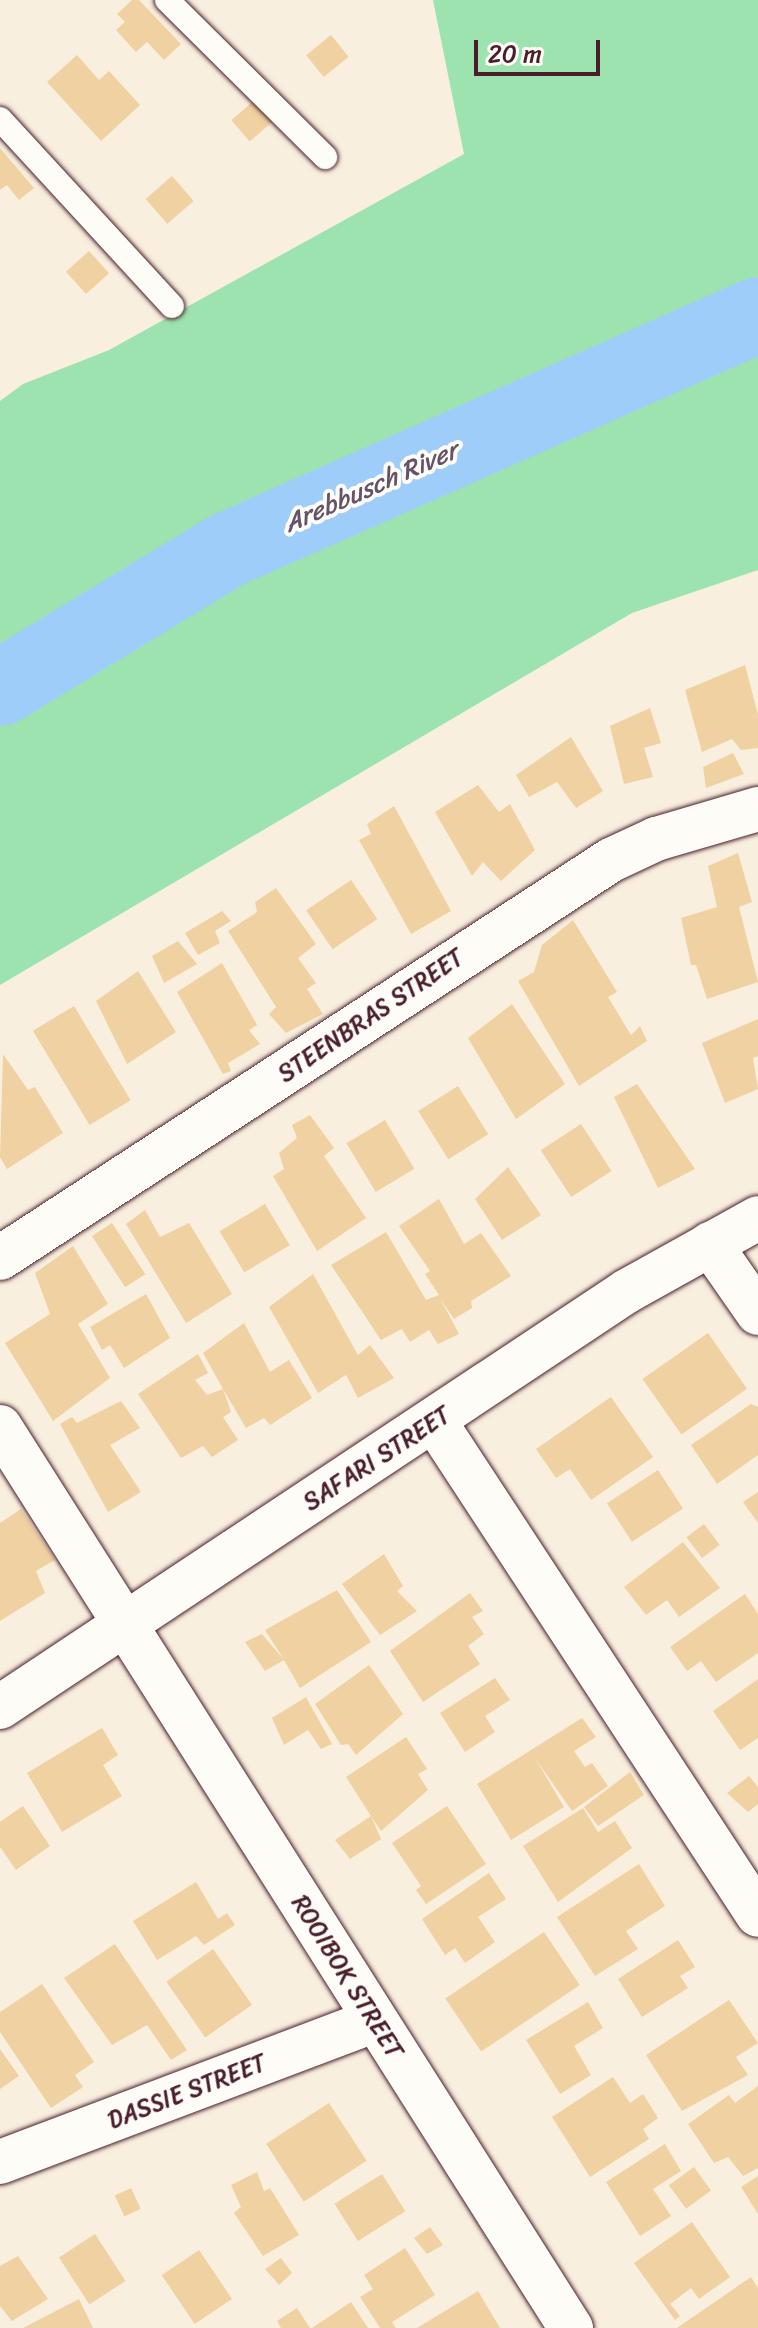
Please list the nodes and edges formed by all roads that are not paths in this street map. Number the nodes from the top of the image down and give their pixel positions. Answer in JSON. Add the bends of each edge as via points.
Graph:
{"nodes":[{"id":1,"x":167,"y":0,"type":"edge"},
{"id":2,"x":0,"y":119,"type":"edge"},
{"id":3,"x":325,"y":157,"type":"dead end"},
{"id":4,"x":172,"y":306,"type":"dead end"},
{"id":5,"x":758,"y":809,"type":"edge"},
{"id":6,"x":758,"y":1218,"type":"edge"},
{"id":7,"x":710,"y":1244,"type":"junction"},
{"id":8,"x":0,"y":1258,"type":"edge"},
{"id":9,"x":758,"y":1313,"type":"edge"},
{"id":10,"x":435,"y":1422,"type":"junction"},
{"id":11,"x":0,"y":1427,"type":"edge"},
{"id":12,"x":126,"y":1625,"type":"junction"},
{"id":13,"x":0,"y":1707,"type":"edge"},
{"id":14,"x":758,"y":1915,"type":"edge"},
{"id":15,"x":374,"y":2021,"type":"junction"},
{"id":16,"x":0,"y":2162,"type":"edge"},
{"id":17,"x":571,"y":2328,"type":"edge"}],
"edges":[{"from":1,"to":3,"type":"lane"},
{"from":2,"to":4,"type":"lane"},
{"from":5,"to":8,"type":"street","name":"STEENBRAS STREET","via":[[656,839],[611,860]]},
{"from":6,"to":7,"type":"street","name":"SAFARI STREET"},
{"from":7,"to":9,"type":"street"},
{"from":7,"to":10,"type":"street","name":"SAFARI STREET","via":[[616,1298]]},
{"from":10,"to":12,"type":"street","name":"SAFARI STREET"},
{"from":10,"to":14,"type":"street"},
{"from":11,"to":12,"type":"street"},
{"from":12,"to":13,"type":"street","name":"SAFARI STREET"},
{"from":12,"to":15,"type":"street","name":"ROOIBOK STREET"},
{"from":15,"to":16,"type":"street","name":"DASSIE STREET"},
{"from":15,"to":17,"type":"street","name":"ROOIBOK STREET"}]}
